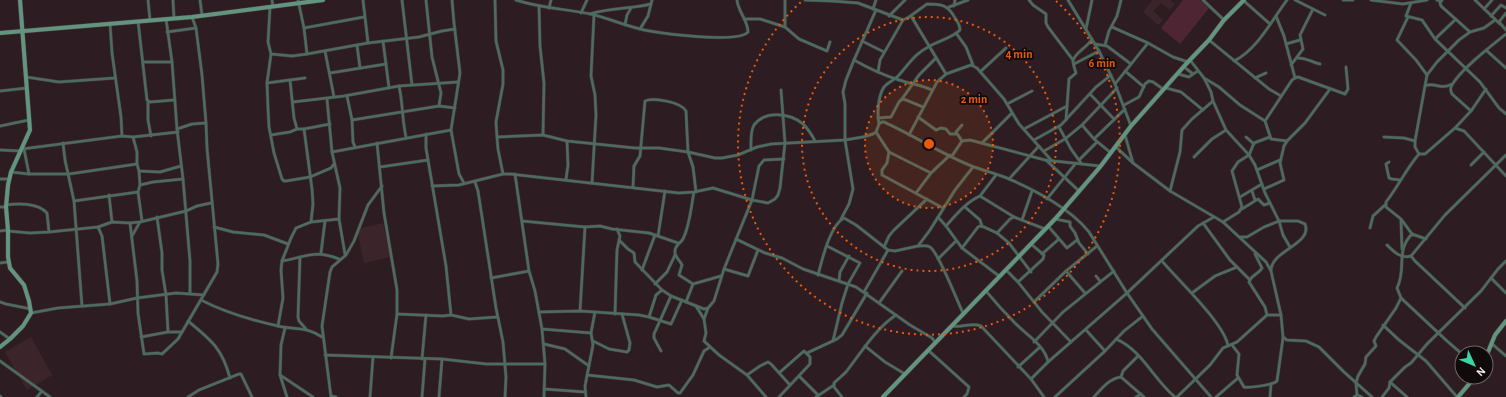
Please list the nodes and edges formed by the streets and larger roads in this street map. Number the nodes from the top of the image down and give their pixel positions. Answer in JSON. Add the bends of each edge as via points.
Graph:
{"nodes":[{"id":1,"x":20,"y":0,"type":"edge"},
{"id":2,"x":148,"y":0,"type":"edge"},
{"id":3,"x":173,"y":0,"type":"edge"},
{"id":4,"x":200,"y":0,"type":"edge"},
{"id":5,"x":272,"y":0,"type":"edge"},
{"id":6,"x":323,"y":0,"type":"edge"},
{"id":7,"x":363,"y":0,"type":"edge"},
{"id":8,"x":402,"y":0,"type":"edge"},
{"id":9,"x":426,"y":0,"type":"edge"},
{"id":10,"x":452,"y":0,"type":"edge"},
{"id":11,"x":495,"y":0,"type":"edge"},
{"id":12,"x":516,"y":0,"type":"edge"},
{"id":13,"x":551,"y":0,"type":"edge"},
{"id":14,"x":587,"y":0,"type":"edge"},
{"id":15,"x":652,"y":0,"type":"edge"},
{"id":16,"x":737,"y":0,"type":"edge"},
{"id":17,"x":785,"y":0,"type":"edge"},
{"id":18,"x":805,"y":0,"type":"edge"},
{"id":19,"x":876,"y":0,"type":"edge"},
{"id":20,"x":906,"y":0,"type":"edge"},
{"id":21,"x":955,"y":0,"type":"edge"},
{"id":22,"x":968,"y":0,"type":"edge"},
{"id":23,"x":1029,"y":0,"type":"edge"},
{"id":24,"x":1068,"y":0,"type":"edge"},
{"id":25,"x":1092,"y":0,"type":"edge"},
{"id":26,"x":1121,"y":0,"type":"edge"},
{"id":27,"x":1203,"y":0,"type":"edge"},
{"id":28,"x":1244,"y":0,"type":"edge"},
{"id":29,"x":1287,"y":0,"type":"edge"},
{"id":30,"x":1295,"y":0,"type":"edge"},
{"id":31,"x":1343,"y":0,"type":"edge"},
{"id":32,"x":1353,"y":0,"type":"edge"},
{"id":33,"x":1371,"y":0,"type":"edge"},
{"id":34,"x":1428,"y":0,"type":"edge"},
{"id":35,"x":1437,"y":0,"type":"edge"},
{"id":36,"x":1476,"y":0,"type":"edge"},
{"id":37,"x":1492,"y":0,"type":"edge"},
{"id":38,"x":523,"y":1,"type":"edge"},
{"id":39,"x":1442,"y":1,"type":"edge"},
{"id":40,"x":298,"y":2,"type":"edge"},
{"id":41,"x":1411,"y":3,"type":"junction"},
{"id":42,"x":651,"y":4,"type":"junction"},
{"id":43,"x":539,"y":6,"type":"junction"},
{"id":44,"x":954,"y":6,"type":"junction"},
{"id":45,"x":272,"y":7,"type":"junction"},
{"id":46,"x":948,"y":7,"type":"junction"},
{"id":47,"x":548,"y":8,"type":"junction"},
{"id":48,"x":632,"y":8,"type":"junction"},
{"id":49,"x":1506,"y":8,"type":"edge"},
{"id":50,"x":874,"y":9,"type":"junction"},
{"id":51,"x":1313,"y":9,"type":"junction"},
{"id":52,"x":1484,"y":9,"type":"junction"},
{"id":53,"x":581,"y":13,"type":"junction"},
{"id":54,"x":1506,"y":13,"type":"edge"},
{"id":55,"x":590,"y":14,"type":"junction"},
{"id":56,"x":594,"y":15,"type":"junction"},
{"id":57,"x":1325,"y":15,"type":"dead end"},
{"id":58,"x":202,"y":16,"type":"junction"},
{"id":59,"x":889,"y":16,"type":"junction"},
{"id":60,"x":911,"y":16,"type":"junction"},
{"id":61,"x":1276,"y":16,"type":"junction"},
{"id":62,"x":1491,"y":16,"type":"junction"},
{"id":63,"x":192,"y":17,"type":"junction"},
{"id":64,"x":364,"y":17,"type":"junction"},
{"id":65,"x":1408,"y":17,"type":"junction"},
{"id":66,"x":174,"y":18,"type":"junction"},
{"id":67,"x":166,"y":19,"type":"junction"},
{"id":68,"x":744,"y":19,"type":"junction"},
{"id":69,"x":1456,"y":19,"type":"junction"},
{"id":70,"x":150,"y":20,"type":"junction"},
{"id":71,"x":902,"y":20,"type":"junction"},
{"id":72,"x":1224,"y":20,"type":"junction"},
{"id":73,"x":1495,"y":20,"type":"junction"},
{"id":74,"x":138,"y":21,"type":"junction"},
{"id":75,"x":110,"y":23,"type":"junction"},
{"id":76,"x":1270,"y":24,"type":"junction"},
{"id":77,"x":1500,"y":24,"type":"junction"},
{"id":78,"x":625,"y":25,"type":"junction"},
{"id":79,"x":1112,"y":26,"type":"junction"},
{"id":80,"x":785,"y":27,"type":"junction"},
{"id":81,"x":196,"y":28,"type":"junction"},
{"id":82,"x":304,"y":28,"type":"junction"},
{"id":83,"x":455,"y":29,"type":"junction"},
{"id":84,"x":1086,"y":29,"type":"junction"},
{"id":85,"x":640,"y":30,"type":"junction"},
{"id":86,"x":1506,"y":30,"type":"edge"},
{"id":87,"x":22,"y":31,"type":"junction"},
{"id":88,"x":167,"y":32,"type":"junction"},
{"id":89,"x":1470,"y":32,"type":"junction"},
{"id":90,"x":430,"y":33,"type":"junction"},
{"id":91,"x":956,"y":33,"type":"junction"},
{"id":92,"x":0,"y":34,"type":"edge"},
{"id":93,"x":1506,"y":34,"type":"edge"},
{"id":94,"x":406,"y":39,"type":"junction"},
{"id":95,"x":1092,"y":39,"type":"junction"},
{"id":96,"x":1435,"y":39,"type":"junction"},
{"id":97,"x":1209,"y":40,"type":"junction"},
{"id":98,"x":1300,"y":40,"type":"junction"},
{"id":99,"x":383,"y":41,"type":"junction"},
{"id":100,"x":862,"y":41,"type":"junction"},
{"id":101,"x":830,"y":42,"type":"dead end"},
{"id":102,"x":368,"y":43,"type":"junction"},
{"id":103,"x":1148,"y":43,"type":"junction"},
{"id":104,"x":1095,"y":44,"type":"junction"},
{"id":105,"x":1286,"y":44,"type":"junction"},
{"id":106,"x":357,"y":45,"type":"junction"},
{"id":107,"x":1105,"y":45,"type":"junction"},
{"id":108,"x":929,"y":46,"type":"junction"},
{"id":109,"x":1006,"y":48,"type":"dead end"},
{"id":110,"x":325,"y":50,"type":"junction"},
{"id":111,"x":1099,"y":51,"type":"junction"},
{"id":112,"x":1447,"y":51,"type":"junction"},
{"id":113,"x":1487,"y":51,"type":"junction"},
{"id":114,"x":884,"y":52,"type":"junction"},
{"id":115,"x":271,"y":54,"type":"junction"},
{"id":116,"x":307,"y":54,"type":"junction"},
{"id":117,"x":936,"y":58,"type":"junction"},
{"id":118,"x":1297,"y":58,"type":"junction"},
{"id":119,"x":854,"y":60,"type":"junction"},
{"id":120,"x":1189,"y":61,"type":"junction"},
{"id":121,"x":1234,"y":61,"type":"junction"},
{"id":122,"x":143,"y":62,"type":"junction"},
{"id":123,"x":172,"y":62,"type":"junction"},
{"id":124,"x":1074,"y":62,"type":"junction"},
{"id":125,"x":386,"y":64,"type":"junction"},
{"id":126,"x":1131,"y":64,"type":"junction"},
{"id":127,"x":1320,"y":64,"type":"dead end"},
{"id":128,"x":974,"y":66,"type":"junction"},
{"id":129,"x":1184,"y":66,"type":"junction"},
{"id":130,"x":1291,"y":66,"type":"junction"},
{"id":131,"x":1346,"y":67,"type":"dead end"},
{"id":132,"x":360,"y":68,"type":"junction"},
{"id":133,"x":1506,"y":68,"type":"edge"},
{"id":134,"x":1466,"y":69,"type":"junction"},
{"id":135,"x":1126,"y":71,"type":"junction"},
{"id":136,"x":1198,"y":71,"type":"junction"},
{"id":137,"x":878,"y":72,"type":"junction"},
{"id":138,"x":980,"y":72,"type":"junction"},
{"id":139,"x":1177,"y":73,"type":"junction"},
{"id":140,"x":330,"y":74,"type":"junction"},
{"id":141,"x":946,"y":74,"type":"junction"},
{"id":142,"x":1193,"y":74,"type":"junction"},
{"id":143,"x":1266,"y":74,"type":"dead end"},
{"id":144,"x":1111,"y":75,"type":"junction"},
{"id":145,"x":1427,"y":75,"type":"junction"},
{"id":146,"x":26,"y":77,"type":"junction"},
{"id":147,"x":115,"y":78,"type":"junction"},
{"id":148,"x":305,"y":78,"type":"dead end"},
{"id":149,"x":1204,"y":78,"type":"junction"},
{"id":150,"x":1255,"y":78,"type":"junction"},
{"id":151,"x":1295,"y":78,"type":"junction"},
{"id":152,"x":895,"y":79,"type":"junction"},
{"id":153,"x":290,"y":80,"type":"junction"},
{"id":154,"x":458,"y":82,"type":"junction"},
{"id":155,"x":267,"y":83,"type":"junction"},
{"id":156,"x":438,"y":83,"type":"junction"},
{"id":157,"x":912,"y":83,"type":"junction"},
{"id":158,"x":1116,"y":84,"type":"junction"},
{"id":159,"x":1452,"y":84,"type":"junction"},
{"id":160,"x":412,"y":85,"type":"junction"},
{"id":161,"x":399,"y":86,"type":"junction"},
{"id":162,"x":1424,"y":86,"type":"junction"},
{"id":163,"x":1144,"y":87,"type":"junction"},
{"id":164,"x":26,"y":88,"type":"junction"},
{"id":165,"x":389,"y":88,"type":"junction"},
{"id":166,"x":1117,"y":88,"type":"junction"},
{"id":167,"x":1164,"y":88,"type":"junction"},
{"id":168,"x":1330,"y":89,"type":"junction"},
{"id":169,"x":1486,"y":89,"type":"junction"},
{"id":170,"x":781,"y":90,"type":"dead end"},
{"id":171,"x":932,"y":90,"type":"junction"},
{"id":172,"x":0,"y":91,"type":"edge"},
{"id":173,"x":1032,"y":91,"type":"dead end"},
{"id":174,"x":1090,"y":94,"type":"junction"},
{"id":175,"x":347,"y":96,"type":"junction"},
{"id":176,"x":1281,"y":96,"type":"junction"},
{"id":177,"x":334,"y":97,"type":"junction"},
{"id":178,"x":327,"y":98,"type":"junction"},
{"id":179,"x":902,"y":99,"type":"junction"},
{"id":180,"x":174,"y":100,"type":"junction"},
{"id":181,"x":148,"y":101,"type":"junction"},
{"id":182,"x":1213,"y":101,"type":"junction"},
{"id":183,"x":293,"y":102,"type":"junction"},
{"id":184,"x":1007,"y":104,"type":"junction"},
{"id":185,"x":1124,"y":105,"type":"junction"},
{"id":186,"x":439,"y":106,"type":"junction"},
{"id":187,"x":1067,"y":106,"type":"junction"},
{"id":188,"x":1100,"y":106,"type":"junction"},
{"id":189,"x":923,"y":107,"type":"junction"},
{"id":190,"x":455,"y":108,"type":"junction"},
{"id":191,"x":1125,"y":109,"type":"junction"},
{"id":192,"x":1203,"y":110,"type":"junction"},
{"id":193,"x":1471,"y":112,"type":"junction"},
{"id":194,"x":403,"y":113,"type":"junction"},
{"id":195,"x":1012,"y":113,"type":"junction"},
{"id":196,"x":1506,"y":114,"type":"edge"},
{"id":197,"x":782,"y":115,"type":"junction"},
{"id":198,"x":918,"y":117,"type":"junction"},
{"id":199,"x":878,"y":118,"type":"junction"},
{"id":200,"x":1114,"y":119,"type":"junction"},
{"id":201,"x":29,"y":120,"type":"junction"},
{"id":202,"x":352,"y":120,"type":"junction"},
{"id":203,"x":1066,"y":120,"type":"junction"},
{"id":204,"x":1265,"y":121,"type":"junction"},
{"id":205,"x":206,"y":123,"type":"junction"},
{"id":206,"x":330,"y":124,"type":"junction"},
{"id":207,"x":878,"y":124,"type":"junction"},
{"id":208,"x":962,"y":125,"type":"dead end"},
{"id":209,"x":1082,"y":125,"type":"junction"},
{"id":210,"x":0,"y":126,"type":"edge"},
{"id":211,"x":1131,"y":126,"type":"junction"},
{"id":212,"x":1059,"y":127,"type":"junction"},
{"id":213,"x":1455,"y":128,"type":"junction"},
{"id":214,"x":297,"y":129,"type":"junction"},
{"id":215,"x":304,"y":129,"type":"junction"},
{"id":216,"x":1024,"y":129,"type":"junction"},
{"id":217,"x":451,"y":130,"type":"junction"},
{"id":218,"x":1226,"y":130,"type":"junction"},
{"id":219,"x":177,"y":131,"type":"junction"},
{"id":220,"x":876,"y":132,"type":"junction"},
{"id":221,"x":426,"y":134,"type":"junction"},
{"id":222,"x":956,"y":134,"type":"junction"},
{"id":223,"x":271,"y":135,"type":"junction"},
{"id":224,"x":909,"y":135,"type":"junction"},
{"id":225,"x":1125,"y":135,"type":"junction"},
{"id":226,"x":122,"y":136,"type":"junction"},
{"id":227,"x":151,"y":136,"type":"junction"},
{"id":228,"x":543,"y":136,"type":"junction"},
{"id":229,"x":133,"y":137,"type":"junction"},
{"id":230,"x":406,"y":137,"type":"junction"},
{"id":231,"x":497,"y":137,"type":"junction"},
{"id":232,"x":1246,"y":137,"type":"dead end"},
{"id":233,"x":1270,"y":137,"type":"junction"},
{"id":234,"x":1384,"y":137,"type":"dead end"},
{"id":235,"x":1065,"y":138,"type":"junction"},
{"id":236,"x":1094,"y":139,"type":"junction"},
{"id":237,"x":845,"y":140,"type":"junction"},
{"id":238,"x":1034,"y":140,"type":"junction"},
{"id":239,"x":567,"y":141,"type":"junction"},
{"id":240,"x":815,"y":141,"type":"junction"},
{"id":241,"x":962,"y":141,"type":"junction"},
{"id":242,"x":1288,"y":141,"type":"junction"},
{"id":243,"x":1415,"y":141,"type":"junction"},
{"id":244,"x":1097,"y":142,"type":"junction"},
{"id":245,"x":63,"y":143,"type":"junction"},
{"id":246,"x":785,"y":143,"type":"junction"},
{"id":247,"x":982,"y":143,"type":"junction"},
{"id":248,"x":377,"y":144,"type":"junction"},
{"id":249,"x":594,"y":144,"type":"junction"},
{"id":250,"x":1254,"y":144,"type":"junction"},
{"id":251,"x":1039,"y":146,"type":"junction"},
{"id":252,"x":355,"y":147,"type":"junction"},
{"id":253,"x":1116,"y":147,"type":"junction"},
{"id":254,"x":640,"y":148,"type":"junction"},
{"id":255,"x":0,"y":150,"type":"edge"},
{"id":256,"x":22,"y":150,"type":"junction"},
{"id":257,"x":751,"y":150,"type":"junction"},
{"id":258,"x":1044,"y":151,"type":"junction"},
{"id":259,"x":332,"y":152,"type":"junction"},
{"id":260,"x":688,"y":152,"type":"junction"},
{"id":261,"x":889,"y":152,"type":"junction"},
{"id":262,"x":1484,"y":152,"type":"junction"},
{"id":263,"x":1111,"y":153,"type":"junction"},
{"id":264,"x":1419,"y":154,"type":"junction"},
{"id":265,"x":1248,"y":155,"type":"junction"},
{"id":266,"x":1506,"y":155,"type":"edge"},
{"id":267,"x":950,"y":156,"type":"junction"},
{"id":268,"x":1030,"y":156,"type":"junction"},
{"id":269,"x":1194,"y":156,"type":"dead end"},
{"id":270,"x":784,"y":159,"type":"junction"},
{"id":271,"x":428,"y":160,"type":"junction"},
{"id":272,"x":1045,"y":160,"type":"junction"},
{"id":273,"x":1079,"y":160,"type":"junction"},
{"id":274,"x":1280,"y":160,"type":"junction"},
{"id":275,"x":1052,"y":161,"type":"junction"},
{"id":276,"x":1388,"y":162,"type":"dead end"},
{"id":277,"x":1076,"y":163,"type":"junction"},
{"id":278,"x":1082,"y":163,"type":"junction"},
{"id":279,"x":1133,"y":163,"type":"junction"},
{"id":280,"x":137,"y":164,"type":"junction"},
{"id":281,"x":334,"y":164,"type":"junction"},
{"id":282,"x":1471,"y":164,"type":"dead end"},
{"id":283,"x":1497,"y":165,"type":"junction"},
{"id":284,"x":181,"y":166,"type":"junction"},
{"id":285,"x":380,"y":167,"type":"junction"},
{"id":286,"x":973,"y":167,"type":"junction"},
{"id":287,"x":1100,"y":167,"type":"junction"},
{"id":288,"x":1257,"y":170,"type":"junction"},
{"id":289,"x":139,"y":171,"type":"junction"},
{"id":290,"x":11,"y":172,"type":"junction"},
{"id":291,"x":29,"y":174,"type":"junction"},
{"id":292,"x":69,"y":174,"type":"junction"},
{"id":293,"x":504,"y":174,"type":"junction"},
{"id":294,"x":515,"y":174,"type":"junction"},
{"id":295,"x":931,"y":174,"type":"junction"},
{"id":296,"x":996,"y":175,"type":"junction"},
{"id":297,"x":1506,"y":176,"type":"edge"},
{"id":298,"x":310,"y":177,"type":"junction"},
{"id":299,"x":1064,"y":178,"type":"junction"},
{"id":300,"x":0,"y":179,"type":"edge"},
{"id":301,"x":9,"y":179,"type":"junction"},
{"id":302,"x":183,"y":179,"type":"junction"},
{"id":303,"x":566,"y":179,"type":"junction"},
{"id":304,"x":1009,"y":179,"type":"junction"},
{"id":305,"x":1400,"y":180,"type":"junction"},
{"id":306,"x":475,"y":182,"type":"junction"},
{"id":307,"x":464,"y":183,"type":"junction"},
{"id":308,"x":592,"y":183,"type":"junction"},
{"id":309,"x":1262,"y":184,"type":"junction"},
{"id":310,"x":140,"y":185,"type":"junction"},
{"id":311,"x":382,"y":186,"type":"junction"},
{"id":312,"x":432,"y":186,"type":"junction"},
{"id":313,"x":633,"y":187,"type":"junction"},
{"id":314,"x":1264,"y":189,"type":"junction"},
{"id":315,"x":1079,"y":190,"type":"junction"},
{"id":316,"x":1252,"y":190,"type":"junction"},
{"id":317,"x":666,"y":191,"type":"junction"},
{"id":318,"x":1032,"y":191,"type":"junction"},
{"id":319,"x":1170,"y":191,"type":"junction"},
{"id":320,"x":138,"y":192,"type":"junction"},
{"id":321,"x":695,"y":192,"type":"junction"},
{"id":322,"x":916,"y":193,"type":"junction"},
{"id":323,"x":109,"y":195,"type":"junction"},
{"id":324,"x":980,"y":196,"type":"junction"},
{"id":325,"x":1240,"y":197,"type":"junction"},
{"id":326,"x":928,"y":199,"type":"junction"},
{"id":327,"x":1047,"y":199,"type":"junction"},
{"id":328,"x":752,"y":200,"type":"junction"},
{"id":329,"x":1255,"y":200,"type":"junction"},
{"id":330,"x":74,"y":201,"type":"junction"},
{"id":331,"x":211,"y":203,"type":"junction"},
{"id":332,"x":1270,"y":203,"type":"junction"},
{"id":333,"x":1385,"y":205,"type":"junction"},
{"id":334,"x":6,"y":206,"type":"junction"},
{"id":335,"x":0,"y":207,"type":"edge"},
{"id":336,"x":965,"y":207,"type":"junction"},
{"id":337,"x":943,"y":208,"type":"junction"},
{"id":338,"x":1063,"y":208,"type":"junction"},
{"id":339,"x":1242,"y":209,"type":"junction"},
{"id":340,"x":186,"y":211,"type":"junction"},
{"id":341,"x":156,"y":217,"type":"junction"},
{"id":342,"x":938,"y":217,"type":"junction"},
{"id":343,"x":1014,"y":217,"type":"junction"},
{"id":344,"x":1214,"y":217,"type":"junction"},
{"id":345,"x":339,"y":219,"type":"junction"},
{"id":346,"x":841,"y":219,"type":"junction"},
{"id":347,"x":1055,"y":219,"type":"junction"},
{"id":348,"x":1401,"y":219,"type":"junction"},
{"id":349,"x":1022,"y":220,"type":"junction"},
{"id":350,"x":141,"y":221,"type":"junction"},
{"id":351,"x":325,"y":221,"type":"junction"},
{"id":352,"x":522,"y":221,"type":"junction"},
{"id":353,"x":1279,"y":221,"type":"junction"},
{"id":354,"x":112,"y":222,"type":"junction"},
{"id":355,"x":311,"y":222,"type":"junction"},
{"id":356,"x":1223,"y":222,"type":"junction"},
{"id":357,"x":130,"y":223,"type":"junction"},
{"id":358,"x":1203,"y":223,"type":"junction"},
{"id":359,"x":946,"y":226,"type":"junction"},
{"id":360,"x":982,"y":226,"type":"junction"},
{"id":361,"x":98,"y":227,"type":"junction"},
{"id":362,"x":214,"y":227,"type":"junction"},
{"id":363,"x":585,"y":227,"type":"junction"},
{"id":364,"x":1047,"y":227,"type":"junction"},
{"id":365,"x":1370,"y":228,"type":"dead end"},
{"id":366,"x":76,"y":229,"type":"junction"},
{"id":367,"x":617,"y":229,"type":"junction"},
{"id":368,"x":8,"y":230,"type":"junction"},
{"id":369,"x":0,"y":231,"type":"edge"},
{"id":370,"x":50,"y":232,"type":"junction"},
{"id":371,"x":997,"y":233,"type":"junction"},
{"id":372,"x":1412,"y":234,"type":"junction"},
{"id":373,"x":657,"y":236,"type":"junction"},
{"id":374,"x":1240,"y":237,"type":"junction"},
{"id":375,"x":736,"y":239,"type":"junction"},
{"id":376,"x":1059,"y":239,"type":"junction"},
{"id":377,"x":1426,"y":239,"type":"junction"},
{"id":378,"x":619,"y":240,"type":"junction"},
{"id":379,"x":1077,"y":240,"type":"junction"},
{"id":380,"x":132,"y":241,"type":"junction"},
{"id":381,"x":956,"y":241,"type":"junction"},
{"id":382,"x":678,"y":243,"type":"junction"},
{"id":383,"x":288,"y":244,"type":"junction"},
{"id":384,"x":1031,"y":244,"type":"junction"},
{"id":385,"x":1387,"y":245,"type":"dead end"},
{"id":386,"x":827,"y":246,"type":"junction"},
{"id":387,"x":918,"y":246,"type":"junction"},
{"id":388,"x":1097,"y":246,"type":"junction"},
{"id":389,"x":884,"y":247,"type":"junction"},
{"id":390,"x":1290,"y":247,"type":"junction"},
{"id":391,"x":962,"y":248,"type":"junction"},
{"id":392,"x":1402,"y":249,"type":"junction"},
{"id":393,"x":758,"y":250,"type":"junction"},
{"id":394,"x":888,"y":250,"type":"junction"},
{"id":395,"x":1255,"y":252,"type":"junction"},
{"id":396,"x":1396,"y":252,"type":"junction"},
{"id":397,"x":321,"y":253,"type":"junction"},
{"id":398,"x":1042,"y":254,"type":"junction"},
{"id":399,"x":1088,"y":254,"type":"junction"},
{"id":400,"x":346,"y":255,"type":"junction"},
{"id":401,"x":675,"y":255,"type":"junction"},
{"id":402,"x":849,"y":256,"type":"junction"},
{"id":403,"x":1401,"y":256,"type":"junction"},
{"id":404,"x":1411,"y":256,"type":"junction"},
{"id":405,"x":300,"y":257,"type":"junction"},
{"id":406,"x":1018,"y":257,"type":"junction"},
{"id":407,"x":938,"y":258,"type":"junction"},
{"id":408,"x":340,"y":259,"type":"junction"},
{"id":409,"x":282,"y":261,"type":"junction"},
{"id":410,"x":1162,"y":261,"type":"junction"},
{"id":411,"x":1506,"y":261,"type":"edge"},
{"id":412,"x":0,"y":262,"type":"edge"},
{"id":413,"x":8,"y":262,"type":"junction"},
{"id":414,"x":1237,"y":267,"type":"junction"},
{"id":415,"x":724,"y":269,"type":"junction"},
{"id":416,"x":642,"y":270,"type":"junction"},
{"id":417,"x":902,"y":270,"type":"dead end"},
{"id":418,"x":1006,"y":270,"type":"junction"},
{"id":419,"x":529,"y":271,"type":"junction"},
{"id":420,"x":1066,"y":271,"type":"junction"},
{"id":421,"x":1114,"y":271,"type":"junction"},
{"id":422,"x":1271,"y":271,"type":"junction"},
{"id":423,"x":1031,"y":272,"type":"junction"},
{"id":424,"x":818,"y":275,"type":"junction"},
{"id":425,"x":722,"y":276,"type":"junction"},
{"id":426,"x":1000,"y":276,"type":"junction"},
{"id":427,"x":1096,"y":276,"type":"dead end"},
{"id":428,"x":491,"y":278,"type":"junction"},
{"id":429,"x":1492,"y":278,"type":"junction"},
{"id":430,"x":1250,"y":280,"type":"junction"},
{"id":431,"x":839,"y":281,"type":"junction"},
{"id":432,"x":1100,"y":281,"type":"junction"},
{"id":433,"x":1018,"y":282,"type":"junction"},
{"id":434,"x":655,"y":284,"type":"junction"},
{"id":435,"x":693,"y":284,"type":"junction"},
{"id":436,"x":848,"y":284,"type":"junction"},
{"id":437,"x":662,"y":290,"type":"junction"},
{"id":438,"x":986,"y":291,"type":"junction"},
{"id":439,"x":866,"y":292,"type":"junction"},
{"id":440,"x":1128,"y":293,"type":"junction"},
{"id":441,"x":1192,"y":293,"type":"junction"},
{"id":442,"x":1506,"y":293,"type":"edge"},
{"id":443,"x":190,"y":294,"type":"junction"},
{"id":444,"x":1085,"y":294,"type":"junction"},
{"id":445,"x":166,"y":295,"type":"junction"},
{"id":446,"x":204,"y":295,"type":"junction"},
{"id":447,"x":671,"y":296,"type":"junction"},
{"id":448,"x":137,"y":298,"type":"junction"},
{"id":449,"x":1401,"y":298,"type":"junction"},
{"id":450,"x":201,"y":300,"type":"junction"},
{"id":451,"x":682,"y":300,"type":"junction"},
{"id":452,"x":0,"y":302,"type":"edge"},
{"id":453,"x":686,"y":302,"type":"junction"},
{"id":454,"x":1034,"y":302,"type":"junction"},
{"id":455,"x":879,"y":303,"type":"junction"},
{"id":456,"x":110,"y":304,"type":"junction"},
{"id":457,"x":82,"y":306,"type":"junction"},
{"id":458,"x":696,"y":306,"type":"junction"},
{"id":459,"x":708,"y":308,"type":"junction"},
{"id":460,"x":1464,"y":308,"type":"junction"},
{"id":461,"x":31,"y":311,"type":"junction"},
{"id":462,"x":580,"y":311,"type":"junction"},
{"id":463,"x":539,"y":312,"type":"junction"},
{"id":464,"x":595,"y":312,"type":"junction"},
{"id":465,"x":397,"y":314,"type":"junction"},
{"id":466,"x":615,"y":314,"type":"junction"},
{"id":467,"x":622,"y":314,"type":"junction"},
{"id":468,"x":963,"y":314,"type":"junction"},
{"id":469,"x":426,"y":315,"type":"junction"},
{"id":470,"x":451,"y":315,"type":"junction"},
{"id":471,"x":896,"y":315,"type":"junction"},
{"id":472,"x":1267,"y":315,"type":"junction"},
{"id":473,"x":1281,"y":315,"type":"junction"},
{"id":474,"x":497,"y":316,"type":"junction"},
{"id":475,"x":1143,"y":316,"type":"junction"},
{"id":476,"x":649,"y":317,"type":"junction"},
{"id":477,"x":704,"y":319,"type":"junction"},
{"id":478,"x":188,"y":320,"type":"junction"},
{"id":479,"x":660,"y":320,"type":"junction"},
{"id":480,"x":1506,"y":321,"type":"edge"},
{"id":481,"x":1052,"y":322,"type":"junction"},
{"id":482,"x":1383,"y":324,"type":"junction"},
{"id":483,"x":278,"y":326,"type":"junction"},
{"id":484,"x":951,"y":326,"type":"junction"},
{"id":485,"x":285,"y":328,"type":"junction"},
{"id":486,"x":306,"y":329,"type":"junction"},
{"id":487,"x":542,"y":329,"type":"junction"},
{"id":488,"x":1086,"y":330,"type":"junction"},
{"id":489,"x":0,"y":332,"type":"edge"},
{"id":490,"x":168,"y":332,"type":"junction"},
{"id":491,"x":182,"y":332,"type":"junction"},
{"id":492,"x":591,"y":333,"type":"junction"},
{"id":493,"x":1438,"y":334,"type":"junction"},
{"id":494,"x":141,"y":337,"type":"junction"},
{"id":495,"x":1283,"y":337,"type":"junction"},
{"id":496,"x":322,"y":338,"type":"junction"},
{"id":497,"x":10,"y":339,"type":"junction"},
{"id":498,"x":1116,"y":339,"type":"junction"},
{"id":499,"x":593,"y":341,"type":"junction"},
{"id":500,"x":833,"y":341,"type":"junction"},
{"id":501,"x":936,"y":342,"type":"junction"},
{"id":502,"x":1034,"y":342,"type":"junction"},
{"id":503,"x":1071,"y":342,"type":"junction"},
{"id":504,"x":1491,"y":342,"type":"junction"},
{"id":505,"x":544,"y":344,"type":"junction"},
{"id":506,"x":1230,"y":345,"type":"junction"},
{"id":507,"x":1490,"y":345,"type":"edge"},
{"id":508,"x":865,"y":346,"type":"junction"},
{"id":509,"x":0,"y":347,"type":"edge"},
{"id":510,"x":710,"y":347,"type":"junction"},
{"id":511,"x":1040,"y":347,"type":"junction"},
{"id":512,"x":1454,"y":347,"type":"edge"},
{"id":513,"x":928,"y":350,"type":"junction"},
{"id":514,"x":661,"y":351,"type":"dead end"},
{"id":515,"x":1105,"y":352,"type":"junction"},
{"id":516,"x":807,"y":353,"type":"junction"},
{"id":517,"x":325,"y":355,"type":"junction"},
{"id":518,"x":1138,"y":356,"type":"junction"},
{"id":519,"x":1418,"y":356,"type":"junction"},
{"id":520,"x":1506,"y":356,"type":"edge"},
{"id":521,"x":373,"y":357,"type":"junction"},
{"id":522,"x":391,"y":358,"type":"junction"},
{"id":523,"x":424,"y":359,"type":"junction"},
{"id":524,"x":442,"y":359,"type":"junction"},
{"id":525,"x":0,"y":361,"type":"edge"},
{"id":526,"x":1048,"y":362,"type":"junction"},
{"id":527,"x":505,"y":363,"type":"junction"},
{"id":528,"x":545,"y":364,"type":"junction"},
{"id":529,"x":588,"y":366,"type":"junction"},
{"id":530,"x":1018,"y":367,"type":"junction"},
{"id":531,"x":779,"y":373,"type":"junction"},
{"id":532,"x":587,"y":374,"type":"junction"},
{"id":533,"x":905,"y":374,"type":"junction"},
{"id":534,"x":280,"y":375,"type":"junction"},
{"id":535,"x":747,"y":375,"type":"junction"},
{"id":536,"x":799,"y":376,"type":"junction"},
{"id":537,"x":1121,"y":377,"type":"junction"},
{"id":538,"x":230,"y":378,"type":"junction"},
{"id":539,"x":1238,"y":378,"type":"junction"},
{"id":540,"x":1031,"y":379,"type":"junction"},
{"id":541,"x":1195,"y":379,"type":"junction"},
{"id":542,"x":1390,"y":382,"type":"junction"},
{"id":543,"x":1356,"y":383,"type":"junction"},
{"id":544,"x":1271,"y":384,"type":"junction"},
{"id":545,"x":790,"y":385,"type":"junction"},
{"id":546,"x":834,"y":385,"type":"junction"},
{"id":547,"x":1468,"y":385,"type":"edge"},
{"id":548,"x":1360,"y":386,"type":"junction"},
{"id":549,"x":544,"y":390,"type":"junction"},
{"id":550,"x":1357,"y":390,"type":"junction"},
{"id":551,"x":42,"y":391,"type":"junction"},
{"id":552,"x":585,"y":392,"type":"junction"},
{"id":553,"x":1140,"y":394,"type":"junction"},
{"id":554,"x":780,"y":396,"type":"edge"},
{"id":555,"x":817,"y":396,"type":"edge"},
{"id":556,"x":1356,"y":396,"type":"edge"},
{"id":557,"x":37,"y":397,"type":"edge"},
{"id":558,"x":50,"y":397,"type":"edge"},
{"id":559,"x":188,"y":397,"type":"edge"},
{"id":560,"x":252,"y":397,"type":"edge"},
{"id":561,"x":287,"y":397,"type":"edge"},
{"id":562,"x":313,"y":397,"type":"edge"},
{"id":563,"x":331,"y":397,"type":"edge"},
{"id":564,"x":336,"y":397,"type":"edge"},
{"id":565,"x":370,"y":397,"type":"edge"},
{"id":566,"x":422,"y":397,"type":"edge"},
{"id":567,"x":439,"y":397,"type":"edge"},
{"id":568,"x":505,"y":397,"type":"edge"},
{"id":569,"x":544,"y":397,"type":"edge"},
{"id":570,"x":586,"y":397,"type":"edge"},
{"id":571,"x":766,"y":397,"type":"edge"},
{"id":572,"x":784,"y":397,"type":"edge"},
{"id":573,"x":842,"y":397,"type":"edge"},
{"id":574,"x":883,"y":397,"type":"edge"},
{"id":575,"x":964,"y":397,"type":"edge"},
{"id":576,"x":1044,"y":397,"type":"edge"},
{"id":577,"x":1055,"y":397,"type":"edge"},
{"id":578,"x":1094,"y":397,"type":"edge"},
{"id":579,"x":1136,"y":397,"type":"edge"},
{"id":580,"x":1144,"y":397,"type":"edge"},
{"id":581,"x":1176,"y":397,"type":"edge"},
{"id":582,"x":1211,"y":397,"type":"edge"},
{"id":583,"x":1216,"y":397,"type":"edge"},
{"id":584,"x":1270,"y":397,"type":"edge"},
{"id":585,"x":1362,"y":397,"type":"edge"},
{"id":586,"x":1372,"y":397,"type":"edge"},
{"id":587,"x":1382,"y":397,"type":"edge"},
{"id":588,"x":1408,"y":397,"type":"edge"},
{"id":589,"x":1458,"y":397,"type":"edge"}],
"edges":[{"from":1,"to":87,"type":"street"},
{"from":2,"to":70,"type":"street"},
{"from":3,"to":66,"type":"street"},
{"from":4,"to":58,"type":"street"},
{"from":5,"to":45,"type":"street"},
{"from":6,"to":40,"type":"street"},
{"from":7,"to":64,"type":"street"},
{"from":8,"to":94,"type":"street"},
{"from":9,"to":90,"type":"street"},
{"from":10,"to":83,"type":"street"},
{"from":11,"to":231,"type":"street","via":[[496,41],[503,70],[496,122]]},
{"from":12,"to":38,"type":"street"},
{"from":13,"to":47,"type":"street"},
{"from":14,"to":53,"type":"street"},
{"from":15,"to":42,"type":"street"},
{"from":16,"to":68,"type":"street"},
{"from":17,"to":80,"type":"street"},
{"from":18,"to":50,"type":"street","via":[[850,2]]},
{"from":19,"to":50,"type":"street"},
{"from":20,"to":59,"type":"street"},
{"from":21,"to":44,"type":"street"},
{"from":22,"to":44,"type":"street"},
{"from":23,"to":124,"type":"street","via":[[1046,14],[1046,24]]},
{"from":24,"to":84,"type":"street"},
{"from":25,"to":84,"type":"street"},
{"from":26,"to":79,"type":"street"},
{"from":27,"to":72,"type":"street"},
{"from":28,"to":72,"type":"street"},
{"from":28,"to":76,"type":"street"},
{"from":29,"to":61,"type":"street"},
{"from":30,"to":51,"type":"street"},
{"from":31,"to":32,"type":"street"},
{"from":33,"to":41,"type":"street"},
{"from":34,"to":41,"type":"street"},
{"from":35,"to":39,"type":"street"},
{"from":36,"to":52,"type":"street"},
{"from":37,"to":52,"type":"street"},
{"from":38,"to":43,"type":"street"},
{"from":39,"to":69,"type":"street","via":[[1440,5]]},
{"from":40,"to":45,"type":"street"},
{"from":40,"to":82,"type":"street"},
{"from":41,"to":65,"type":"street","via":[[1406,14]]},
{"from":42,"to":48,"type":"street"},
{"from":42,"to":85,"type":"street"},
{"from":43,"to":47,"type":"street"},
{"from":43,"to":228,"type":"street","via":[[544,83]]},
{"from":44,"to":46,"type":"street"},
{"from":45,"to":58,"type":"street"},
{"from":45,"to":115,"type":"street","via":[[268,42]]},
{"from":46,"to":60,"type":"street","via":[[927,4]]},
{"from":46,"to":91,"type":"street","via":[[960,25],[960,30]]},
{"from":47,"to":53,"type":"street"},
{"from":48,"to":55,"type":"street"},
{"from":48,"to":78,"type":"street"},
{"from":49,"to":62,"type":"street","via":[[1500,5]]},
{"from":50,"to":59,"type":"street"},
{"from":50,"to":100,"type":"street"},
{"from":51,"to":57,"type":"street"},
{"from":51,"to":98,"type":"street","via":[[1301,30]]},
{"from":52,"to":62,"type":"street"},
{"from":53,"to":55,"type":"street"},
{"from":54,"to":77,"type":"street","via":[[1500,19]]},
{"from":55,"to":56,"type":"street"},
{"from":56,"to":78,"type":"street"},
{"from":56,"to":249,"type":"street","via":[[591,76],[596,100]]},
{"from":58,"to":63,"type":"street"},
{"from":59,"to":71,"type":"street"},
{"from":60,"to":71,"type":"street"},
{"from":60,"to":108,"type":"street"},
{"from":61,"to":76,"type":"street"},
{"from":61,"to":105,"type":"street"},
{"from":62,"to":73,"type":"street"},
{"from":63,"to":66,"type":"street"},
{"from":63,"to":81,"type":"street"},
{"from":64,"to":82,"type":"street"},
{"from":64,"to":102,"type":"street"},
{"from":65,"to":96,"type":"street","via":[[1422,20]]},
{"from":65,"to":145,"type":"street","via":[[1397,40]]},
{"from":66,"to":67,"type":"street"},
{"from":67,"to":70,"type":"street"},
{"from":67,"to":88,"type":"street"},
{"from":68,"to":80,"type":"street","via":[[760,19]]},
{"from":68,"to":85,"type":"street","via":[[748,32],[732,38]]},
{"from":69,"to":89,"type":"street"},
{"from":69,"to":96,"type":"street"},
{"from":70,"to":74,"type":"street"},
{"from":71,"to":114,"type":"street"},
{"from":72,"to":97,"type":"street"},
{"from":73,"to":77,"type":"street"},
{"from":73,"to":89,"type":"street","via":[[1484,28]]},
{"from":74,"to":75,"type":"street"},
{"from":74,"to":122,"type":"street"},
{"from":75,"to":87,"type":"street"},
{"from":75,"to":147,"type":"street"},
{"from":76,"to":121,"type":"street","via":[[1244,56]]},
{"from":77,"to":86,"type":"street"},
{"from":78,"to":85,"type":"street"},
{"from":79,"to":103,"type":"street"},
{"from":79,"to":107,"type":"street"},
{"from":80,"to":101,"type":"street","via":[[800,39],[827,51]]},
{"from":81,"to":88,"type":"street"},
{"from":81,"to":205,"type":"street"},
{"from":82,"to":116,"type":"street"},
{"from":83,"to":90,"type":"street"},
{"from":83,"to":154,"type":"street","via":[[460,73]]},
{"from":84,"to":95,"type":"street"},
{"from":87,"to":92,"type":"street"},
{"from":87,"to":146,"type":"street"},
{"from":88,"to":123,"type":"street"},
{"from":89,"to":112,"type":"street"},
{"from":90,"to":94,"type":"street"},
{"from":90,"to":156,"type":"street"},
{"from":91,"to":108,"type":"street"},
{"from":91,"to":128,"type":"street","via":[[966,47]]},
{"from":93,"to":113,"type":"street"},
{"from":94,"to":99,"type":"street"},
{"from":94,"to":160,"type":"street"},
{"from":95,"to":104,"type":"street"},
{"from":95,"to":124,"type":"street","via":[[1076,56]]},
{"from":96,"to":112,"type":"street"},
{"from":97,"to":120,"type":"street"},
{"from":97,"to":121,"type":"street"},
{"from":98,"to":105,"type":"street"},
{"from":98,"to":118,"type":"street","via":[[1303,49]]},
{"from":99,"to":102,"type":"street"},
{"from":99,"to":125,"type":"street"},
{"from":100,"to":114,"type":"street"},
{"from":100,"to":119,"type":"street"},
{"from":102,"to":106,"type":"street"},
{"from":103,"to":120,"type":"street","via":[[1173,57]]},
{"from":103,"to":126,"type":"street"},
{"from":104,"to":107,"type":"street"},
{"from":104,"to":111,"type":"street"},
{"from":105,"to":130,"type":"street"},
{"from":106,"to":110,"type":"street"},
{"from":106,"to":132,"type":"street"},
{"from":107,"to":126,"type":"street"},
{"from":108,"to":117,"type":"street"},
{"from":108,"to":152,"type":"street","via":[[910,60]]},
{"from":109,"to":138,"type":"street"},
{"from":110,"to":116,"type":"street"},
{"from":110,"to":140,"type":"street"},
{"from":111,"to":124,"type":"street"},
{"from":111,"to":144,"type":"street"},
{"from":112,"to":134,"type":"street"},
{"from":112,"to":145,"type":"street"},
{"from":113,"to":133,"type":"street"},
{"from":113,"to":134,"type":"street"},
{"from":114,"to":137,"type":"street"},
{"from":115,"to":116,"type":"street"},
{"from":115,"to":155,"type":"street"},
{"from":117,"to":141,"type":"street"},
{"from":117,"to":157,"type":"street"},
{"from":118,"to":127,"type":"street","via":[[1305,58]]},
{"from":118,"to":130,"type":"street"},
{"from":119,"to":137,"type":"street"},
{"from":119,"to":237,"type":"street","via":[[843,92]]},
{"from":120,"to":129,"type":"street"},
{"from":120,"to":136,"type":"street"},
{"from":121,"to":150,"type":"street"},
{"from":122,"to":123,"type":"street"},
{"from":122,"to":181,"type":"street"},
{"from":123,"to":180,"type":"street"},
{"from":124,"to":187,"type":"street","via":[[1076,73],[1069,78]]},
{"from":125,"to":132,"type":"street"},
{"from":125,"to":165,"type":"street"},
{"from":126,"to":135,"type":"street"},
{"from":128,"to":138,"type":"street"},
{"from":128,"to":141,"type":"street","via":[[968,65]]},
{"from":129,"to":139,"type":"street"},
{"from":129,"to":142,"type":"street"},
{"from":130,"to":151,"type":"street"},
{"from":131,"to":168,"type":"street","via":[[1347,92],[1343,94]]},
{"from":132,"to":140,"type":"street"},
{"from":134,"to":159,"type":"street"},
{"from":134,"to":169,"type":"street"},
{"from":135,"to":158,"type":"street"},
{"from":135,"to":163,"type":"street"},
{"from":136,"to":142,"type":"street"},
{"from":136,"to":149,"type":"street"},
{"from":137,"to":152,"type":"street"},
{"from":138,"to":184,"type":"street"},
{"from":139,"to":142,"type":"street","via":[[1189,77]]},
{"from":139,"to":167,"type":"street"},
{"from":140,"to":177,"type":"street"},
{"from":141,"to":171,"type":"street"},
{"from":143,"to":150,"type":"street"},
{"from":144,"to":158,"type":"street"},
{"from":144,"to":174,"type":"street"},
{"from":145,"to":162,"type":"street"},
{"from":146,"to":147,"type":"street","via":[[59,82]]},
{"from":146,"to":164,"type":"street"},
{"from":147,"to":226,"type":"street"},
{"from":148,"to":153,"type":"street"},
{"from":149,"to":182,"type":"street"},
{"from":149,"to":204,"type":"street","via":[[1219,86],[1240,105]]},
{"from":150,"to":176,"type":"street"},
{"from":151,"to":168,"type":"street"},
{"from":151,"to":176,"type":"street"},
{"from":152,"to":157,"type":"street"},
{"from":152,"to":199,"type":"street","via":[[882,92]]},
{"from":153,"to":155,"type":"street"},
{"from":153,"to":183,"type":"street"},
{"from":154,"to":156,"type":"street"},
{"from":154,"to":190,"type":"street"},
{"from":155,"to":223,"type":"street"},
{"from":156,"to":160,"type":"street"},
{"from":156,"to":186,"type":"street","via":[[441,93]]},
{"from":157,"to":171,"type":"street"},
{"from":157,"to":179,"type":"street"},
{"from":158,"to":166,"type":"street"},
{"from":159,"to":162,"type":"street","via":[[1443,88],[1431,84]]},
{"from":159,"to":193,"type":"street","via":[[1452,94]]},
{"from":160,"to":161,"type":"street"},
{"from":161,"to":165,"type":"street"},
{"from":161,"to":194,"type":"street"},
{"from":162,"to":243,"type":"street"},
{"from":163,"to":167,"type":"street","via":[[1153,82]]},
{"from":163,"to":185,"type":"street","via":[[1139,97]]},
{"from":164,"to":172,"type":"street"},
{"from":164,"to":201,"type":"street"},
{"from":165,"to":175,"type":"street"},
{"from":166,"to":185,"type":"street"},
{"from":166,"to":188,"type":"street"},
{"from":167,"to":192,"type":"street","via":[[1181,92]]},
{"from":167,"to":211,"type":"street"},
{"from":168,"to":242,"type":"street"},
{"from":169,"to":193,"type":"street"},
{"from":169,"to":196,"type":"street"},
{"from":170,"to":197,"type":"street"},
{"from":171,"to":189,"type":"street"},
{"from":173,"to":184,"type":"street"},
{"from":174,"to":188,"type":"street"},
{"from":174,"to":203,"type":"street"},
{"from":175,"to":177,"type":"street"},
{"from":175,"to":202,"type":"street"},
{"from":176,"to":204,"type":"street"},
{"from":177,"to":178,"type":"street"},
{"from":178,"to":183,"type":"street"},
{"from":178,"to":206,"type":"street"},
{"from":179,"to":189,"type":"street"},
{"from":179,"to":199,"type":"street","via":[[891,117]]},
{"from":180,"to":181,"type":"street"},
{"from":180,"to":219,"type":"street"},
{"from":181,"to":227,"type":"street"},
{"from":182,"to":192,"type":"street"},
{"from":182,"to":218,"type":"street"},
{"from":183,"to":214,"type":"street"},
{"from":184,"to":195,"type":"street"},
{"from":185,"to":191,"type":"street"},
{"from":186,"to":190,"type":"street"},
{"from":186,"to":194,"type":"street"},
{"from":187,"to":203,"type":"street"},
{"from":187,"to":216,"type":"street"},
{"from":188,"to":200,"type":"street"},
{"from":188,"to":209,"type":"street"},
{"from":189,"to":198,"type":"street"},
{"from":190,"to":217,"type":"street"},
{"from":191,"to":200,"type":"street"},
{"from":191,"to":211,"type":"street"},
{"from":192,"to":319,"type":"street","via":[[1182,130],[1180,152]]},
{"from":193,"to":213,"type":"street"},
{"from":194,"to":202,"type":"street"},
{"from":194,"to":230,"type":"street"},
{"from":195,"to":216,"type":"street"},
{"from":195,"to":247,"type":"street"},
{"from":197,"to":240,"type":"street","via":[[795,118],[802,123]]},
{"from":197,"to":246,"type":"street"},
{"from":197,"to":257,"type":"street","via":[[762,118],[754,125]]},
{"from":198,"to":222,"type":"street","via":[[936,130],[946,129],[950,134]]},
{"from":198,"to":224,"type":"street"},
{"from":199,"to":207,"type":"street"},
{"from":200,"to":236,"type":"street"},
{"from":201,"to":210,"type":"street"},
{"from":201,"to":256,"type":"street","via":[[29,134]]},
{"from":202,"to":252,"type":"street"},
{"from":203,"to":212,"type":"street"},
{"from":204,"to":233,"type":"street"},
{"from":205,"to":219,"type":"street","via":[[192,124]]},
{"from":205,"to":331,"type":"street"},
{"from":206,"to":215,"type":"street"},
{"from":206,"to":259,"type":"street"},
{"from":207,"to":220,"type":"street"},
{"from":207,"to":224,"type":"street","via":[[884,122]]},
{"from":208,"to":222,"type":"street"},
{"from":209,"to":235,"type":"street"},
{"from":209,"to":236,"type":"street"},
{"from":211,"to":225,"type":"street"},
{"from":212,"to":235,"type":"street"},
{"from":212,"to":238,"type":"street"},
{"from":213,"to":262,"type":"street","via":[[1464,131]]},
{"from":213,"to":264,"type":"street","via":[[1425,154]]},
{"from":214,"to":215,"type":"street"},
{"from":214,"to":223,"type":"street"},
{"from":215,"to":298,"type":"street"},
{"from":216,"to":238,"type":"street"},
{"from":217,"to":221,"type":"street"},
{"from":217,"to":307,"type":"street","via":[[459,174]]},
{"from":218,"to":265,"type":"street"},
{"from":218,"to":269,"type":"street"},
{"from":219,"to":227,"type":"street"},
{"from":219,"to":284,"type":"street"},
{"from":220,"to":237,"type":"street"},
{"from":220,"to":261,"type":"street"},
{"from":221,"to":230,"type":"street"},
{"from":221,"to":271,"type":"street"},
{"from":222,"to":241,"type":"street"},
{"from":223,"to":298,"type":"street","via":[[283,180]]},
{"from":224,"to":267,"type":"street"},
{"from":225,"to":253,"type":"street"},
{"from":225,"to":279,"type":"street"},
{"from":226,"to":229,"type":"street"},
{"from":226,"to":245,"type":"street"},
{"from":227,"to":229,"type":"street"},
{"from":228,"to":231,"type":"street"},
{"from":228,"to":239,"type":"street"},
{"from":229,"to":280,"type":"street"},
{"from":230,"to":248,"type":"street"},
{"from":231,"to":293,"type":"street"},
{"from":232,"to":250,"type":"street"},
{"from":233,"to":242,"type":"street","via":[[1274,140]]},
{"from":233,"to":250,"type":"street"},
{"from":234,"to":243,"type":"street"},
{"from":235,"to":258,"type":"street"},
{"from":235,"to":273,"type":"street"},
{"from":236,"to":244,"type":"street"},
{"from":237,"to":240,"type":"street"},
{"from":237,"to":346,"type":"street","via":[[853,189]]},
{"from":238,"to":251,"type":"street"},
{"from":239,"to":249,"type":"street"},
{"from":239,"to":303,"type":"street"},
{"from":240,"to":246,"type":"street"},
{"from":241,"to":247,"type":"street"},
{"from":241,"to":267,"type":"street"},
{"from":242,"to":274,"type":"street"},
{"from":243,"to":264,"type":"street"},
{"from":244,"to":263,"type":"street"},
{"from":244,"to":273,"type":"street"},
{"from":245,"to":256,"type":"street"},
{"from":245,"to":292,"type":"street"},
{"from":246,"to":257,"type":"street"},
{"from":246,"to":270,"type":"street"},
{"from":247,"to":268,"type":"street"},
{"from":248,"to":252,"type":"street"},
{"from":248,"to":285,"type":"street"},
{"from":249,"to":254,"type":"street"},
{"from":249,"to":308,"type":"street"},
{"from":250,"to":265,"type":"street"},
{"from":251,"to":258,"type":"street"},
{"from":251,"to":268,"type":"street"},
{"from":252,"to":259,"type":"street"},
{"from":253,"to":263,"type":"street"},
{"from":253,"to":279,"type":"street"},
{"from":254,"to":260,"type":"street"},
{"from":254,"to":260,"type":"street","via":[[645,101],[649,99],[674,103],[684,108]]},
{"from":254,"to":313,"type":"street","via":[[640,156],[634,166]]},
{"from":255,"to":256,"type":"street"},
{"from":256,"to":290,"type":"street"},
{"from":256,"to":291,"type":"street"},
{"from":257,"to":260,"type":"street","via":[[722,158]]},
{"from":258,"to":275,"type":"street"},
{"from":259,"to":281,"type":"street"},
{"from":260,"to":321,"type":"street"},
{"from":261,"to":295,"type":"street"},
{"from":261,"to":322,"type":"street","via":[[882,175]]},
{"from":262,"to":282,"type":"street"},
{"from":262,"to":283,"type":"street"},
{"from":263,"to":287,"type":"street"},
{"from":264,"to":305,"type":"street"},
{"from":265,"to":288,"type":"street"},
{"from":265,"to":325,"type":"street","via":[[1238,162],[1232,171]]},
{"from":266,"to":283,"type":"street"},
{"from":267,"to":286,"type":"street"},
{"from":267,"to":295,"type":"street"},
{"from":268,"to":272,"type":"street"},
{"from":268,"to":304,"type":"street"},
{"from":270,"to":328,"type":"street","via":[[761,162]]},
{"from":270,"to":328,"type":"street","via":[[780,188],[775,200],[768,203]]},
{"from":271,"to":285,"type":"street"},
{"from":271,"to":312,"type":"street"},
{"from":272,"to":275,"type":"street"},
{"from":272,"to":299,"type":"street"},
{"from":273,"to":278,"type":"street"},
{"from":274,"to":288,"type":"street"},
{"from":274,"to":314,"type":"street","via":[[1284,180]]},
{"from":275,"to":277,"type":"street"},
{"from":276,"to":305,"type":"street","via":[[1386,164],[1389,178]]},
{"from":277,"to":278,"type":"street"},
{"from":277,"to":299,"type":"street"},
{"from":278,"to":287,"type":"street"},
{"from":279,"to":319,"type":"street"},
{"from":280,"to":289,"type":"street"},
{"from":280,"to":292,"type":"street"},
{"from":281,"to":298,"type":"street","via":[[331,168]]},
{"from":281,"to":345,"type":"street","via":[[340,188]]},
{"from":283,"to":297,"type":"street"},
{"from":283,"to":377,"type":"street","via":[[1445,215]]},
{"from":284,"to":289,"type":"street","via":[[160,172]]},
{"from":284,"to":302,"type":"street"},
{"from":285,"to":311,"type":"street"},
{"from":286,"to":296,"type":"street"},
{"from":286,"to":337,"type":"street"},
{"from":287,"to":315,"type":"street"},
{"from":288,"to":309,"type":"street"},
{"from":289,"to":310,"type":"street"},
{"from":290,"to":291,"type":"street"},
{"from":290,"to":301,"type":"street"},
{"from":291,"to":292,"type":"street"},
{"from":292,"to":330,"type":"street"},
{"from":293,"to":294,"type":"street"},
{"from":293,"to":306,"type":"street"},
{"from":294,"to":303,"type":"street"},
{"from":294,"to":352,"type":"street"},
{"from":295,"to":322,"type":"street"},
{"from":296,"to":304,"type":"street"},
{"from":296,"to":324,"type":"street"},
{"from":298,"to":355,"type":"street","via":[[313,204]]},
{"from":299,"to":315,"type":"street"},
{"from":299,"to":327,"type":"street"},
{"from":300,"to":301,"type":"street"},
{"from":301,"to":334,"type":"street"},
{"from":302,"to":310,"type":"street"},
{"from":302,"to":340,"type":"street"},
{"from":303,"to":308,"type":"street"},
{"from":304,"to":318,"type":"street"},
{"from":305,"to":333,"type":"street"},
{"from":306,"to":307,"type":"street"},
{"from":306,"to":428,"type":"street"},
{"from":307,"to":312,"type":"street"},
{"from":308,"to":313,"type":"street"},
{"from":309,"to":314,"type":"street"},
{"from":309,"to":316,"type":"street"},
{"from":310,"to":320,"type":"street"},
{"from":311,"to":400,"type":"street","via":[[368,205]]},
{"from":311,"to":465,"type":"street","via":[[397,290]]},
{"from":312,"to":470,"type":"street","via":[[446,266]]},
{"from":313,"to":317,"type":"street"},
{"from":314,"to":332,"type":"street"},
{"from":315,"to":338,"type":"street"},
{"from":316,"to":325,"type":"street"},
{"from":316,"to":329,"type":"street"},
{"from":317,"to":321,"type":"street"},
{"from":317,"to":373,"type":"street"},
{"from":318,"to":327,"type":"street"},
{"from":318,"to":349,"type":"street"},
{"from":319,"to":344,"type":"street"},
{"from":320,"to":323,"type":"street"},
{"from":320,"to":350,"type":"street"},
{"from":321,"to":328,"type":"street","via":[[716,189]]},
{"from":321,"to":382,"type":"street","via":[[686,229]]},
{"from":322,"to":326,"type":"street"},
{"from":323,"to":330,"type":"street"},
{"from":323,"to":354,"type":"street"},
{"from":324,"to":336,"type":"street"},
{"from":324,"to":343,"type":"street"},
{"from":325,"to":339,"type":"street"},
{"from":326,"to":337,"type":"street"},
{"from":326,"to":389,"type":"street","via":[[894,230]]},
{"from":327,"to":338,"type":"street"},
{"from":328,"to":375,"type":"street"},
{"from":329,"to":332,"type":"street","via":[[1259,199],[1264,205]]},
{"from":329,"to":339,"type":"street"},
{"from":330,"to":366,"type":"street"},
{"from":331,"to":340,"type":"street"},
{"from":331,"to":362,"type":"street"},
{"from":332,"to":353,"type":"street"},
{"from":333,"to":348,"type":"street"},
{"from":333,"to":365,"type":"street","via":[[1373,216]]},
{"from":334,"to":335,"type":"street"},
{"from":334,"to":368,"type":"street"},
{"from":334,"to":370,"type":"street","via":[[16,203],[40,208],[47,213]]},
{"from":336,"to":359,"type":"street"},
{"from":336,"to":360,"type":"street","via":[[980,220]]},
{"from":337,"to":342,"type":"street"},
{"from":338,"to":347,"type":"street"},
{"from":338,"to":388,"type":"street","via":[[1082,223]]},
{"from":339,"to":356,"type":"street"},
{"from":340,"to":341,"type":"street"},
{"from":340,"to":443,"type":"street"},
{"from":341,"to":350,"type":"street"},
{"from":341,"to":445,"type":"street","via":[[160,230]]},
{"from":342,"to":359,"type":"street"},
{"from":342,"to":387,"type":"street"},
{"from":343,"to":349,"type":"street"},
{"from":343,"to":371,"type":"street"},
{"from":344,"to":356,"type":"street"},
{"from":344,"to":358,"type":"street"},
{"from":345,"to":351,"type":"street"},
{"from":345,"to":400,"type":"street"},
{"from":346,"to":386,"type":"street","via":[[833,230]]},
{"from":346,"to":389,"type":"street","via":[[846,218]]},
{"from":347,"to":364,"type":"street"},
{"from":347,"to":379,"type":"street","via":[[1070,222]]},
{"from":348,"to":372,"type":"street"},
{"from":348,"to":392,"type":"street"},
{"from":349,"to":364,"type":"street"},
{"from":350,"to":357,"type":"street"},
{"from":350,"to":380,"type":"street"},
{"from":351,"to":355,"type":"street"},
{"from":351,"to":397,"type":"street"},
{"from":352,"to":363,"type":"street"},
{"from":352,"to":419,"type":"street"},
{"from":353,"to":374,"type":"street","via":[[1247,237]]},
{"from":353,"to":390,"type":"street"},
{"from":353,"to":390,"type":"street","via":[[1302,222],[1306,226],[1303,238]]},
{"from":354,"to":357,"type":"street"},
{"from":354,"to":361,"type":"street"},
{"from":355,"to":383,"type":"street","via":[[296,228]]},
{"from":356,"to":374,"type":"street"},
{"from":357,"to":380,"type":"street"},
{"from":358,"to":410,"type":"street"},
{"from":358,"to":414,"type":"street"},
{"from":359,"to":381,"type":"street"},
{"from":360,"to":371,"type":"street"},
{"from":360,"to":391,"type":"street"},
{"from":361,"to":366,"type":"street"},
{"from":361,"to":456,"type":"street","via":[[102,236]]},
{"from":362,"to":383,"type":"street","via":[[264,235]]},
{"from":362,"to":446,"type":"street","via":[[217,272]]},
{"from":363,"to":367,"type":"street"},
{"from":363,"to":462,"type":"street"},
{"from":364,"to":376,"type":"street"},
{"from":364,"to":384,"type":"street"},
{"from":366,"to":370,"type":"street"},
{"from":366,"to":457,"type":"street"},
{"from":367,"to":373,"type":"street"},
{"from":367,"to":378,"type":"street"},
{"from":368,"to":369,"type":"street"},
{"from":368,"to":370,"type":"street"},
{"from":368,"to":413,"type":"street"},
{"from":371,"to":406,"type":"street","via":[[1014,248]]},
{"from":372,"to":377,"type":"street"},
{"from":372,"to":392,"type":"street"},
{"from":373,"to":382,"type":"street"},
{"from":373,"to":416,"type":"street"},
{"from":374,"to":395,"type":"street"},
{"from":375,"to":393,"type":"street"},
{"from":375,"to":415,"type":"street"},
{"from":376,"to":379,"type":"street","via":[[1067,248]]},
{"from":376,"to":398,"type":"street"},
{"from":377,"to":404,"type":"street"},
{"from":378,"to":416,"type":"street","via":[[634,253],[635,262]]},
{"from":378,"to":466,"type":"street"},
{"from":379,"to":399,"type":"street"},
{"from":380,"to":448,"type":"street"},
{"from":381,"to":391,"type":"street"},
{"from":381,"to":407,"type":"street"},
{"from":382,"to":401,"type":"street"},
{"from":383,"to":409,"type":"street"},
{"from":384,"to":398,"type":"street"},
{"from":384,"to":406,"type":"street"},
{"from":385,"to":396,"type":"street"},
{"from":386,"to":402,"type":"street"},
{"from":386,"to":424,"type":"street"},
{"from":387,"to":394,"type":"street","via":[[896,251]]},
{"from":387,"to":407,"type":"street","via":[[931,247]]},
{"from":388,"to":399,"type":"street"},
{"from":388,"to":421,"type":"street"},
{"from":389,"to":394,"type":"street"},
{"from":390,"to":422,"type":"street","via":[[1273,263]]},
{"from":391,"to":426,"type":"street"},
{"from":392,"to":396,"type":"street"},
{"from":392,"to":403,"type":"street"},
{"from":393,"to":415,"type":"street","via":[[748,276]]},
{"from":393,"to":424,"type":"street"},
{"from":394,"to":439,"type":"street"},
{"from":395,"to":422,"type":"street"},
{"from":395,"to":430,"type":"street","via":[[1262,268]]},
{"from":396,"to":403,"type":"street"},
{"from":397,"to":405,"type":"street"},
{"from":397,"to":408,"type":"street"},
{"from":398,"to":423,"type":"street","via":[[1043,259]]},
{"from":399,"to":420,"type":"street"},
{"from":400,"to":408,"type":"street"},
{"from":401,"to":434,"type":"street","via":[[667,272]]},
{"from":401,"to":435,"type":"street","via":[[682,265],[680,275]]},
{"from":402,"to":431,"type":"street","via":[[840,272]]},
{"from":402,"to":436,"type":"street","via":[[860,263]]},
{"from":403,"to":404,"type":"street"},
{"from":403,"to":449,"type":"street","via":[[1402,275],[1397,289]]},
{"from":404,"to":460,"type":"street"},
{"from":405,"to":409,"type":"street"},
{"from":405,"to":486,"type":"street","via":[[298,317]]},
{"from":406,"to":418,"type":"street"},
{"from":406,"to":423,"type":"street"},
{"from":407,"to":468,"type":"street"},
{"from":408,"to":496,"type":"street","via":[[330,272]]},
{"from":409,"to":483,"type":"street","via":[[283,298]]},
{"from":410,"to":440,"type":"street"},
{"from":410,"to":441,"type":"street"},
{"from":411,"to":429,"type":"street"},
{"from":412,"to":413,"type":"street"},
{"from":413,"to":461,"type":"street","via":[[12,271],[24,284]]},
{"from":414,"to":430,"type":"street"},
{"from":414,"to":441,"type":"street","via":[[1215,276]]},
{"from":415,"to":425,"type":"street"},
{"from":416,"to":434,"type":"street"},
{"from":417,"to":455,"type":"street"},
{"from":418,"to":426,"type":"street"},
{"from":418,"to":433,"type":"street"},
{"from":419,"to":428,"type":"street"},
{"from":419,"to":463,"type":"street"},
{"from":420,"to":444,"type":"street"},
{"from":420,"to":454,"type":"street"},
{"from":421,"to":432,"type":"street"},
{"from":421,"to":440,"type":"street"},
{"from":422,"to":473,"type":"street"},
{"from":423,"to":433,"type":"street"},
{"from":424,"to":431,"type":"street"},
{"from":425,"to":435,"type":"street"},
{"from":425,"to":459,"type":"street","via":[[714,301]]},
{"from":426,"to":438,"type":"street"},
{"from":427,"to":432,"type":"street"},
{"from":428,"to":474,"type":"street"},
{"from":429,"to":442,"type":"street"},
{"from":429,"to":460,"type":"street"},
{"from":430,"to":472,"type":"street"},
{"from":431,"to":436,"type":"street"},
{"from":432,"to":444,"type":"street"},
{"from":433,"to":454,"type":"street"},
{"from":434,"to":437,"type":"street"},
{"from":435,"to":453,"type":"street"},
{"from":436,"to":439,"type":"street"},
{"from":436,"to":500,"type":"street"},
{"from":437,"to":447,"type":"street"},
{"from":437,"to":476,"type":"street","via":[[656,295]]},
{"from":438,"to":468,"type":"street"},
{"from":438,"to":502,"type":"street"},
{"from":439,"to":455,"type":"street"},
{"from":439,"to":500,"type":"street","via":[[842,334]]},
{"from":440,"to":475,"type":"street"},
{"from":440,"to":488,"type":"street"},
{"from":441,"to":506,"type":"street","via":[[1223,332]]},
{"from":443,"to":445,"type":"street"},
{"from":443,"to":446,"type":"street"},
{"from":444,"to":481,"type":"street"},
{"from":445,"to":448,"type":"street"},
{"from":445,"to":490,"type":"street"},
{"from":446,"to":450,"type":"street"},
{"from":447,"to":451,"type":"street"},
{"from":447,"to":479,"type":"street"},
{"from":448,"to":456,"type":"street"},
{"from":448,"to":494,"type":"street"},
{"from":449,"to":482,"type":"street"},
{"from":449,"to":493,"type":"street"},
{"from":450,"to":478,"type":"street"},
{"from":450,"to":483,"type":"street","via":[[218,309]]},
{"from":451,"to":453,"type":"street"},
{"from":451,"to":479,"type":"street","via":[[671,324]]},
{"from":452,"to":461,"type":"street"},
{"from":453,"to":458,"type":"street"},
{"from":454,"to":481,"type":"street"},
{"from":455,"to":471,"type":"street"},
{"from":456,"to":457,"type":"street"},
{"from":457,"to":461,"type":"street"},
{"from":458,"to":459,"type":"street"},
{"from":458,"to":477,"type":"street"},
{"from":459,"to":477,"type":"street"},
{"from":460,"to":493,"type":"street"},
{"from":461,"to":497,"type":"street","via":[[23,326]]},
{"from":462,"to":463,"type":"street"},
{"from":462,"to":464,"type":"street"},
{"from":463,"to":487,"type":"street"},
{"from":464,"to":466,"type":"street"},
{"from":464,"to":492,"type":"street"},
{"from":465,"to":469,"type":"street"},
{"from":465,"to":522,"type":"street"},
{"from":466,"to":467,"type":"street"},
{"from":467,"to":476,"type":"street"},
{"from":467,"to":499,"type":"street","via":[[630,344],[627,352],[610,349]]},
{"from":468,"to":484,"type":"street"},
{"from":469,"to":470,"type":"street"},
{"from":469,"to":523,"type":"street"},
{"from":470,"to":474,"type":"street","via":[[469,319]]},
{"from":471,"to":501,"type":"street"},
{"from":471,"to":508,"type":"street"},
{"from":472,"to":473,"type":"street"},
{"from":472,"to":506,"type":"street"},
{"from":473,"to":495,"type":"street"},
{"from":474,"to":527,"type":"street"},
{"from":475,"to":498,"type":"street"},
{"from":475,"to":541,"type":"street"},
{"from":476,"to":479,"type":"street"},
{"from":477,"to":510,"type":"street","via":[[704,341]]},
{"from":478,"to":491,"type":"street"},
{"from":478,"to":538,"type":"street","via":[[216,346]]},
{"from":479,"to":514,"type":"street","via":[[654,338]]},
{"from":480,"to":504,"type":"street"},
{"from":481,"to":502,"type":"street"},
{"from":481,"to":503,"type":"street"},
{"from":482,"to":519,"type":"street"},
{"from":482,"to":543,"type":"street","via":[[1375,339],[1376,346],[1366,357]]},
{"from":483,"to":485,"type":"street"},
{"from":484,"to":501,"type":"street"},
{"from":484,"to":530,"type":"street","via":[[980,325]]},
{"from":485,"to":486,"type":"street"},
{"from":485,"to":534,"type":"street","via":[[281,345]]},
{"from":486,"to":496,"type":"street"},
{"from":487,"to":492,"type":"street"},
{"from":487,"to":505,"type":"street"},
{"from":488,"to":503,"type":"street"},
{"from":488,"to":515,"type":"street"},
{"from":489,"to":497,"type":"street"},
{"from":490,"to":491,"type":"street"},
{"from":490,"to":494,"type":"street"},
{"from":491,"to":494,"type":"street","via":[[162,354],[144,354]]},
{"from":492,"to":499,"type":"street"},
{"from":493,"to":512,"type":"street"},
{"from":493,"to":519,"type":"street"},
{"from":495,"to":543,"type":"street","via":[[1287,340],[1306,341],[1319,347]]},
{"from":495,"to":544,"type":"street","via":[[1277,381]]},
{"from":496,"to":517,"type":"street"},
{"from":497,"to":509,"type":"street"},
{"from":498,"to":515,"type":"street"},
{"from":498,"to":518,"type":"street","via":[[1129,345]]},
{"from":499,"to":529,"type":"street"},
{"from":500,"to":516,"type":"street"},
{"from":501,"to":513,"type":"street"},
{"from":502,"to":511,"type":"street"},
{"from":503,"to":526,"type":"street"},
{"from":504,"to":507,"type":"street"},
{"from":504,"to":520,"type":"street"},
{"from":505,"to":528,"type":"street"},
{"from":505,"to":529,"type":"street","via":[[564,349]]},
{"from":506,"to":539,"type":"street","via":[[1239,354],[1236,371]]},
{"from":506,"to":541,"type":"street","via":[[1223,348]]},
{"from":508,"to":533,"type":"street"},
{"from":508,"to":546,"type":"street"},
{"from":510,"to":532,"type":"street","via":[[704,351],[694,375],[680,393],[669,385],[657,387],[634,380]]},
{"from":510,"to":535,"type":"street"},
{"from":511,"to":526,"type":"street"},
{"from":511,"to":530,"type":"street"},
{"from":513,"to":533,"type":"street"},
{"from":513,"to":575,"type":"street","via":[[968,386]]},
{"from":515,"to":577,"type":"street"},
{"from":516,"to":531,"type":"street","via":[[802,352]]},
{"from":516,"to":536,"type":"street","via":[[811,360],[810,364]]},
{"from":517,"to":521,"type":"street"},
{"from":517,"to":563,"type":"street"},
{"from":518,"to":537,"type":"street","via":[[1122,371]]},
{"from":518,"to":581,"type":"street","via":[[1162,385]]},
{"from":519,"to":542,"type":"street"},
{"from":519,"to":589,"type":"street","via":[[1429,364]]},
{"from":521,"to":522,"type":"street"},
{"from":521,"to":565,"type":"street"},
{"from":522,"to":523,"type":"street"},
{"from":523,"to":524,"type":"street"},
{"from":523,"to":566,"type":"street"},
{"from":524,"to":527,"type":"street","via":[[473,363]]},
{"from":524,"to":567,"type":"street"},
{"from":525,"to":551,"type":"street"},
{"from":526,"to":540,"type":"street"},
{"from":527,"to":528,"type":"street"},
{"from":527,"to":568,"type":"street"},
{"from":528,"to":549,"type":"street"},
{"from":529,"to":532,"type":"street"},
{"from":530,"to":540,"type":"street"},
{"from":531,"to":535,"type":"street","via":[[768,362]]},
{"from":531,"to":545,"type":"street"},
{"from":532,"to":552,"type":"street"},
{"from":533,"to":574,"type":"street"},
{"from":534,"to":561,"type":"street"},
{"from":534,"to":562,"type":"street"},
{"from":535,"to":571,"type":"street"},
{"from":536,"to":545,"type":"street"},
{"from":536,"to":555,"type":"street"},
{"from":537,"to":553,"type":"street"},
{"from":537,"to":578,"type":"street","via":[[1105,385]]},
{"from":538,"to":559,"type":"street"},
{"from":538,"to":560,"type":"street","via":[[241,374]]},
{"from":539,"to":544,"type":"street","via":[[1246,388]]},
{"from":539,"to":583,"type":"street"},
{"from":540,"to":576,"type":"street"},
{"from":541,"to":581,"type":"street"},
{"from":541,"to":582,"type":"street"},
{"from":542,"to":587,"type":"street"},
{"from":542,"to":588,"type":"street"},
{"from":543,"to":548,"type":"street"},
{"from":543,"to":550,"type":"street"},
{"from":544,"to":584,"type":"street"},
{"from":545,"to":554,"type":"street"},
{"from":546,"to":555,"type":"street"},
{"from":546,"to":573,"type":"street"},
{"from":547,"to":589,"type":"street"},
{"from":548,"to":550,"type":"street"},
{"from":548,"to":586,"type":"street"},
{"from":549,"to":552,"type":"street"},
{"from":549,"to":569,"type":"street"},
{"from":550,"to":556,"type":"street"},
{"from":551,"to":557,"type":"street"},
{"from":551,"to":558,"type":"street"},
{"from":552,"to":570,"type":"street"},
{"from":553,"to":579,"type":"street"},
{"from":553,"to":580,"type":"street"},
{"from":554,"to":572,"type":"street"},
{"from":556,"to":585,"type":"street"},
{"from":563,"to":564,"type":"street"}]}
